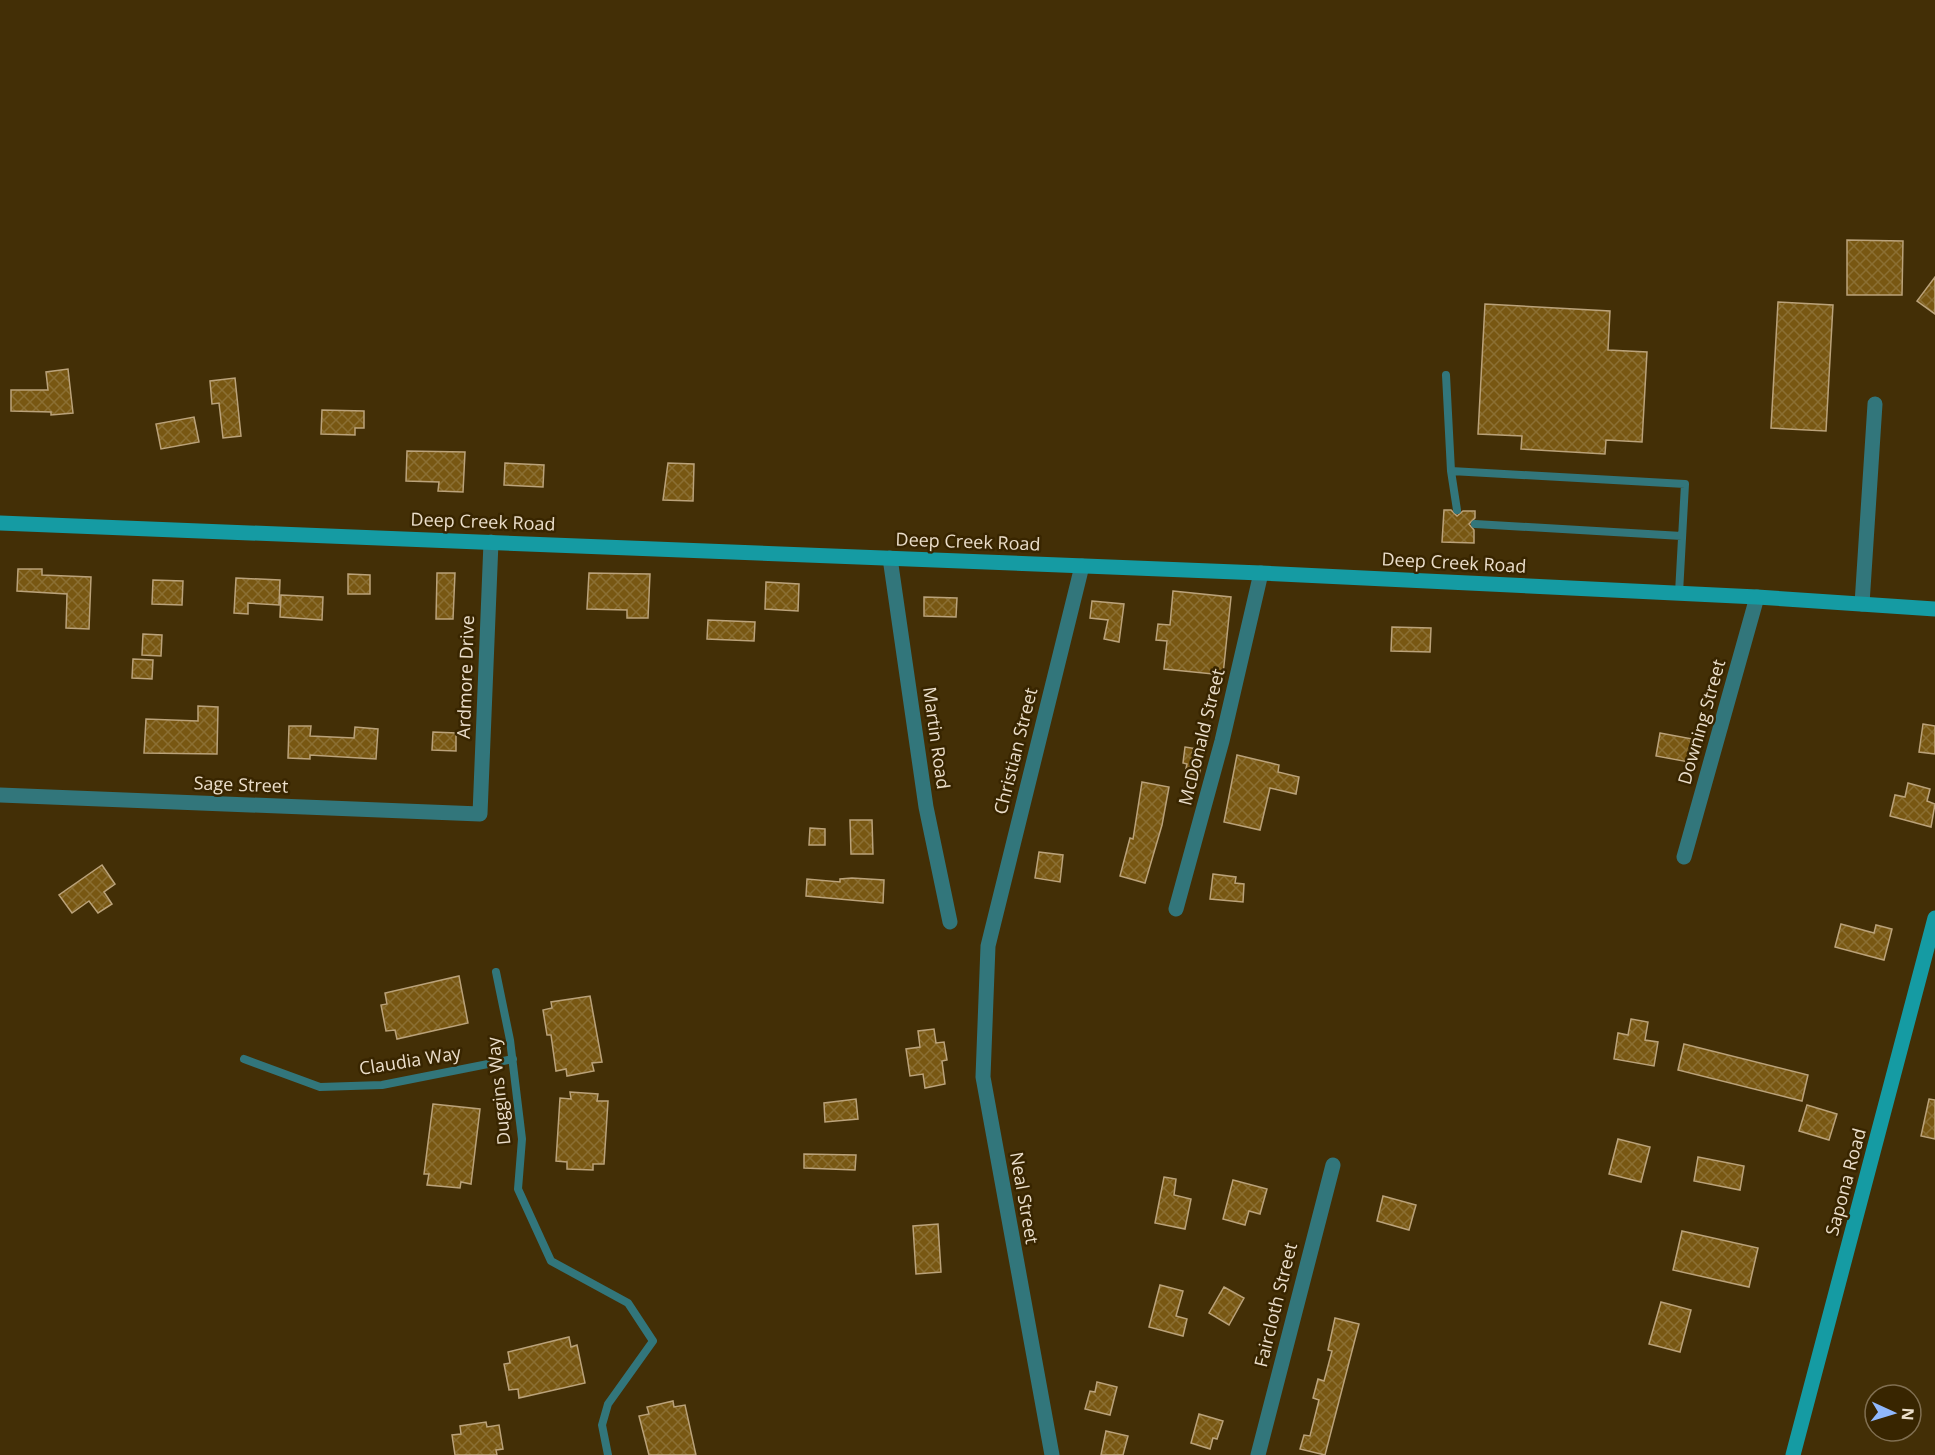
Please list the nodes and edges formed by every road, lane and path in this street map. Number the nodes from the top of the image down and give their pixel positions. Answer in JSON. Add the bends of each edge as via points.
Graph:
{"nodes":[{"id":1,"x":1446,"y":375,"type":"dead end"},
{"id":2,"x":1875,"y":404,"type":"dead end"},
{"id":3,"x":1451,"y":471,"type":"junction"},
{"id":4,"x":1457,"y":510,"type":"dead end"},
{"id":5,"x":0,"y":523,"type":"edge"},
{"id":6,"x":1475,"y":524,"type":"dead end"},
{"id":7,"x":1682,"y":536,"type":"junction"},
{"id":8,"x":491,"y":542,"type":"junction"},
{"id":9,"x":890,"y":558,"type":"junction"},
{"id":10,"x":1082,"y":566,"type":"junction"},
{"id":11,"x":1261,"y":573,"type":"junction"},
{"id":12,"x":1679,"y":593,"type":"junction"},
{"id":13,"x":1757,"y":597,"type":"junction"},
{"id":14,"x":1862,"y":604,"type":"junction"},
{"id":15,"x":1935,"y":609,"type":"edge"},
{"id":16,"x":0,"y":795,"type":"edge"},
{"id":17,"x":480,"y":814,"type":"joint"},
{"id":18,"x":1684,"y":857,"type":"dead end"},
{"id":19,"x":1176,"y":909,"type":"dead end"},
{"id":20,"x":950,"y":922,"type":"dead end"},
{"id":21,"x":1934,"y":923,"type":"edge"},
{"id":22,"x":988,"y":946,"type":"joint"},
{"id":23,"x":496,"y":972,"type":"dead end"},
{"id":24,"x":244,"y":1059,"type":"dead end"},
{"id":25,"x":513,"y":1059,"type":"junction"},
{"id":26,"x":1333,"y":1165,"type":"dead end"},
{"id":27,"x":608,"y":1455,"type":"edge"},
{"id":28,"x":1052,"y":1455,"type":"edge"},
{"id":29,"x":1258,"y":1455,"type":"edge"},
{"id":30,"x":1793,"y":1455,"type":"edge"}],
"edges":[{"from":1,"to":3,"type":"lane"},
{"from":2,"to":14,"type":"street"},
{"from":3,"to":4,"type":"lane"},
{"from":3,"to":7,"type":"lane","via":[[1685,484]]},
{"from":5,"to":8,"type":"street","name":"Deep Creek Road"},
{"from":6,"to":7,"type":"lane"},
{"from":7,"to":12,"type":"lane"},
{"from":8,"to":9,"type":"street","name":"Deep Creek Road"},
{"from":8,"to":17,"type":"street","name":"Ardmore Drive"},
{"from":9,"to":10,"type":"street","name":"Deep Creek Road"},
{"from":9,"to":20,"type":"street","name":"Martin Road","via":[[926,807]]},
{"from":10,"to":11,"type":"street","name":"Deep Creek Road"},
{"from":10,"to":22,"type":"street","name":"Christian Street"},
{"from":11,"to":12,"type":"street","name":"Deep Creek Road"},
{"from":11,"to":19,"type":"street","name":"McDonald Street","via":[[1222,741]]},
{"from":12,"to":13,"type":"street","name":"Deep Creek Road"},
{"from":13,"to":14,"type":"street","name":"Deep Creek Road"},
{"from":13,"to":18,"type":"street","name":"Downing Street"},
{"from":14,"to":15,"type":"street","name":"Deep Creek Road"},
{"from":16,"to":17,"type":"street","name":"Sage Street"},
{"from":21,"to":30,"type":"street","name":"Sapona Road"},
{"from":22,"to":28,"type":"street","name":"Neal Street","via":[[983,1077]]},
{"from":23,"to":25,"type":"lane","name":"Duggins Way"},
{"from":24,"to":25,"type":"lane","name":"Claudia Way","via":[[320,1087],[382,1085]]},
{"from":25,"to":27,"type":"lane","name":"Duggins Way","via":[[522,1139],[518,1189],[551,1261],[628,1303],[653,1341],[608,1404],[602,1425]]},
{"from":26,"to":29,"type":"street","name":"Faircloth Street"}]}
